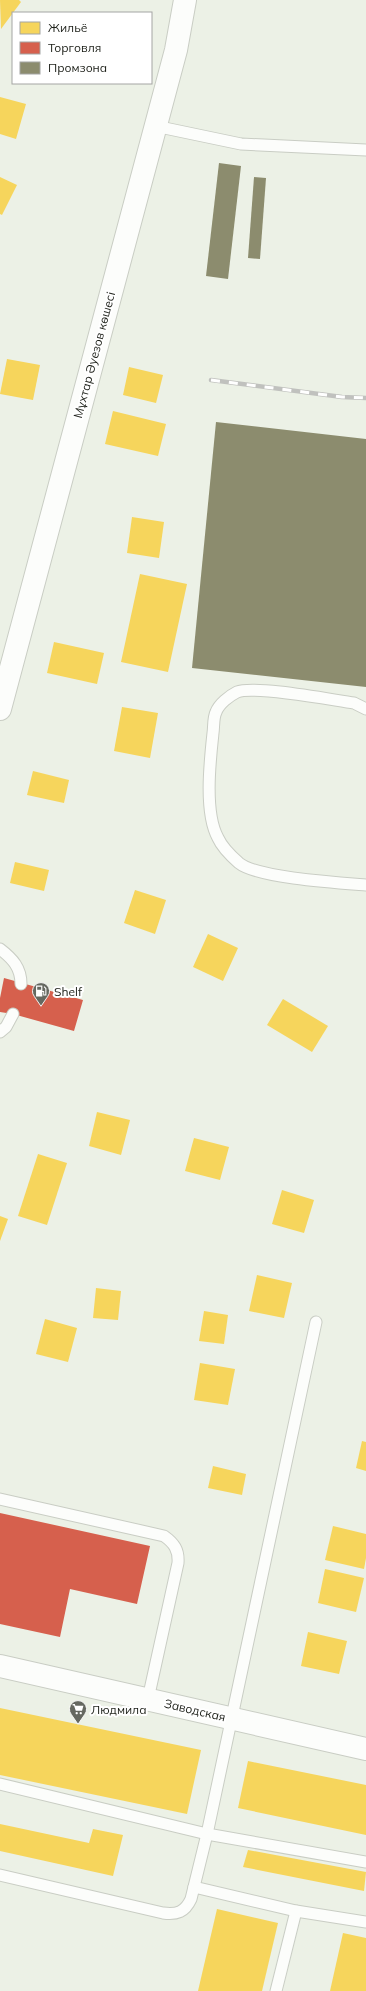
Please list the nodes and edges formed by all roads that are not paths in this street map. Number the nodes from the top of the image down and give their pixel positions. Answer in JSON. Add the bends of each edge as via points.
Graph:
{"nodes":[{"id":1,"x":185,"y":0,"type":"edge"},
{"id":2,"x":155,"y":126,"type":"junction"},
{"id":3,"x":366,"y":150,"type":"edge"},
{"id":4,"x":0,"y":709,"type":"edge"},
{"id":5,"x":366,"y":709,"type":"edge"},
{"id":6,"x":366,"y":885,"type":"edge"},
{"id":7,"x":0,"y":949,"type":"edge"},
{"id":8,"x":21,"y":984,"type":"dead end"},
{"id":9,"x":13,"y":1014,"type":"dead end"},
{"id":10,"x":0,"y":1032,"type":"edge"},
{"id":11,"x":316,"y":1322,"type":"dead end"},
{"id":12,"x":0,"y":1499,"type":"edge"},
{"id":13,"x":0,"y":1666,"type":"edge"},
{"id":14,"x":148,"y":1699,"type":"junction"},
{"id":15,"x":231,"y":1719,"type":"junction"},
{"id":16,"x":366,"y":1749,"type":"edge"},
{"id":17,"x":0,"y":1784,"type":"edge"},
{"id":18,"x":207,"y":1834,"type":"junction"},
{"id":19,"x":366,"y":1862,"type":"edge"},
{"id":20,"x":0,"y":1875,"type":"edge"},
{"id":21,"x":194,"y":1887,"type":"junction"},
{"id":22,"x":296,"y":1910,"type":"junction"},
{"id":23,"x":366,"y":1922,"type":"edge"},
{"id":24,"x":276,"y":1991,"type":"edge"}],
"edges":[{"from":1,"to":2,"type":"street","name":"Мұхтар Әуезов көшесі","via":[[176,50]]},
{"from":2,"to":3,"type":"lane","via":[[241,144]]},
{"from":2,"to":4,"type":"street","name":"Мұхтар Әуезов көшесі"},
{"from":5,"to":6,"type":"lane","via":[[354,703],[271,691],[238,692],[224,701],[215,712],[209,792],[217,838],[240,864],[256,872]]},
{"from":7,"to":8,"type":"lane","via":[[20,970]]},
{"from":9,"to":10,"type":"lane"},
{"from":11,"to":15,"type":"lane"},
{"from":12,"to":14,"type":"lane","via":[[164,1536],[172,1541],[179,1555],[178,1563]]},
{"from":13,"to":14,"type":"street","name":"Заводская"},
{"from":14,"to":15,"type":"street","name":"Заводская"},
{"from":15,"to":16,"type":"street","name":"Заводская"},
{"from":15,"to":18,"type":"lane"},
{"from":17,"to":18,"type":"lane"},
{"from":18,"to":19,"type":"lane"},
{"from":18,"to":21,"type":"lane"},
{"from":20,"to":21,"type":"lane","via":[[173,1914],[182,1912],[187,1907]]},
{"from":21,"to":22,"type":"lane"},
{"from":22,"to":23,"type":"lane"},
{"from":22,"to":24,"type":"lane"}]}
